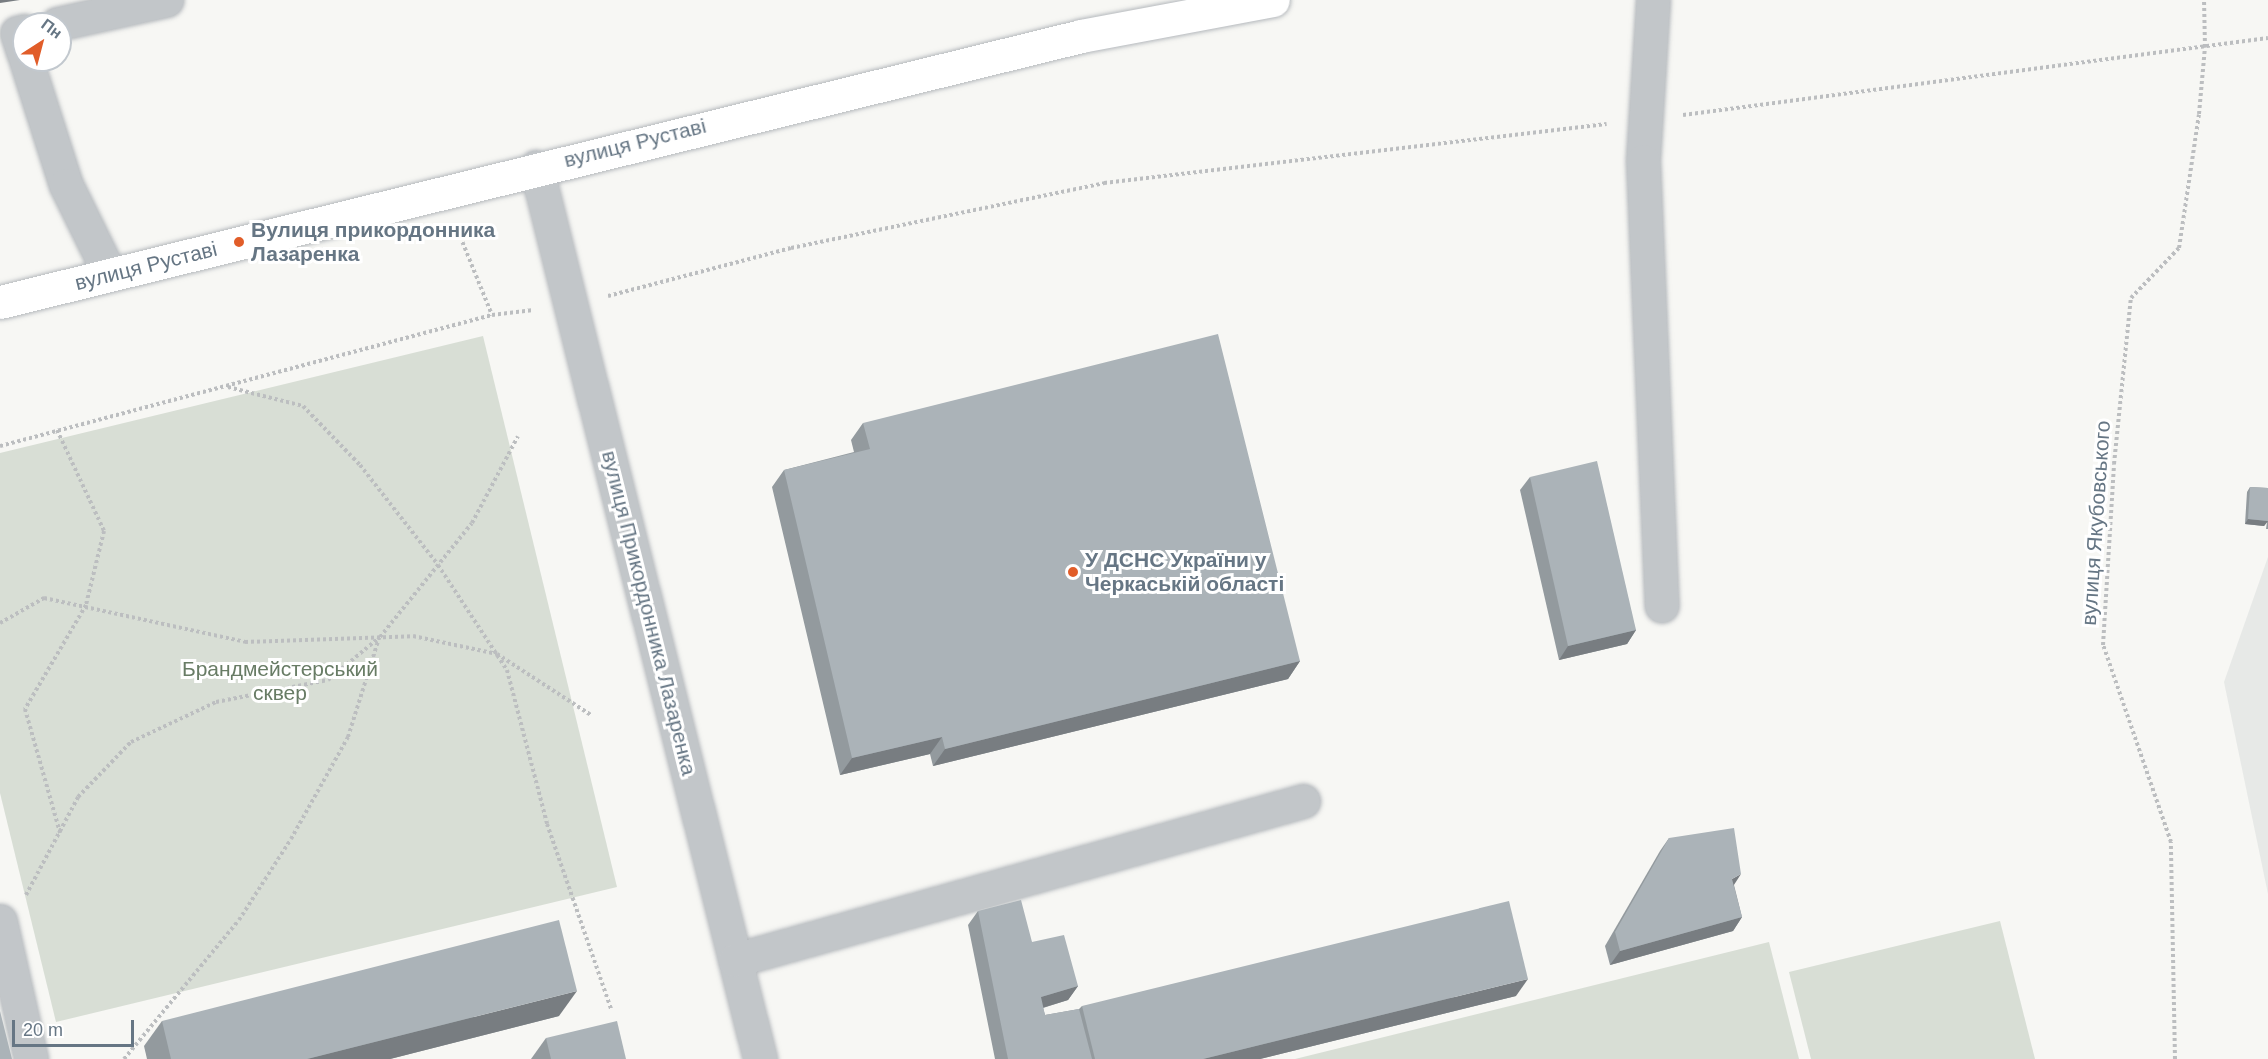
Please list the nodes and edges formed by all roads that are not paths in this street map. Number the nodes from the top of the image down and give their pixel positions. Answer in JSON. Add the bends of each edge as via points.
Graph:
{"nodes":[{"id":1,"x":166,"y":0,"type":"edge"},
{"id":2,"x":1273,"y":0,"type":"edge"},
{"id":3,"x":1653,"y":0,"type":"edge"},
{"id":4,"x":72,"y":21,"type":"edge"},
{"id":5,"x":30,"y":72,"type":"edge"},
{"id":6,"x":536,"y":167,"type":"junction"},
{"id":7,"x":110,"y":275,"type":"junction"},
{"id":8,"x":0,"y":302,"type":"edge"},
{"id":9,"x":1662,"y":606,"type":"dead end"},
{"id":10,"x":1303,"y":801,"type":"dead end"},
{"id":11,"x":2,"y":927,"type":"edge"},
{"id":12,"x":735,"y":960,"type":"junction"},
{"id":13,"x":31,"y":1059,"type":"edge"},
{"id":14,"x":760,"y":1059,"type":"edge"}],
"edges":[{"from":1,"to":4,"type":"street"},
{"from":2,"to":6,"type":"main road","name":"вулиця Руставі","via":[[1081,36]]},
{"from":3,"to":9,"type":"street","via":[[1643,161]]},
{"from":5,"to":7,"type":"street","via":[[66,185]]},
{"from":6,"to":7,"type":"main road","name":"вулиця Руставі"},
{"from":6,"to":12,"type":"street","name":"вулиця Прикордонника Лазаренка"},
{"from":7,"to":8,"type":"main road","name":"вулиця Руставі"},
{"from":10,"to":12,"type":"street"},
{"from":11,"to":13,"type":"street"},
{"from":12,"to":14,"type":"street","name":"вулиця Прикордонника Лазаренка"}]}
